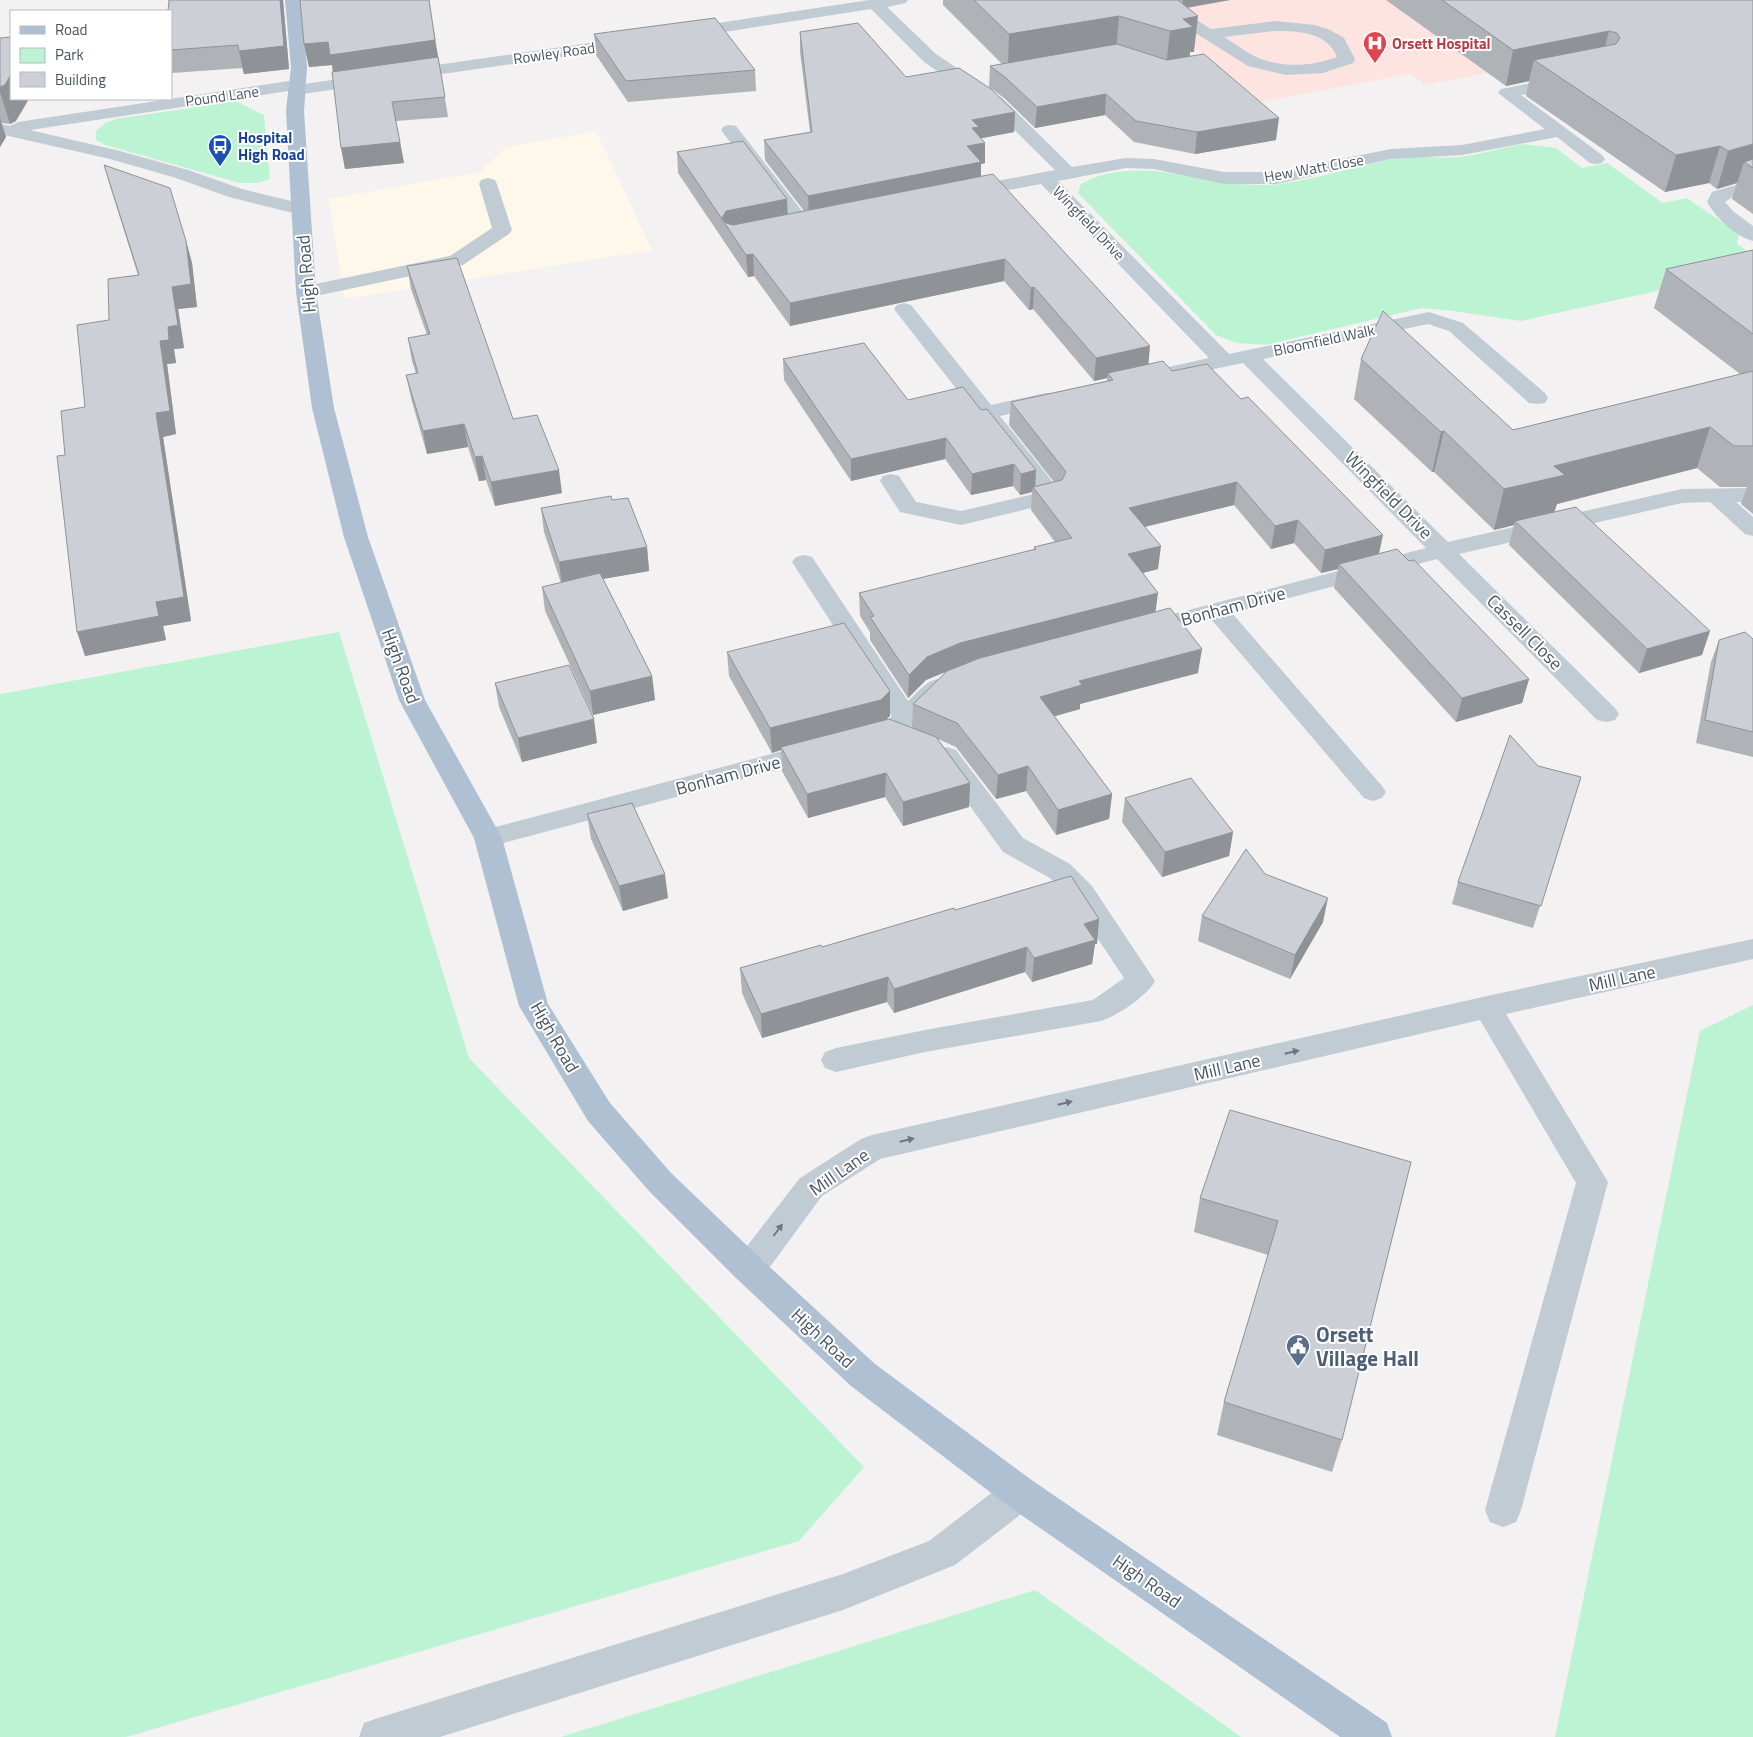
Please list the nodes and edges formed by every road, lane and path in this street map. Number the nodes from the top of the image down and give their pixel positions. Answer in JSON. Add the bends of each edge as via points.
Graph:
{"nodes":[{"id":1,"x":293,"y":0,"type":"edge"},
{"id":2,"x":900,"y":0,"type":"edge"},
{"id":3,"x":1159,"y":0,"type":"edge"},
{"id":4,"x":875,"y":4,"type":"junction"},
{"id":5,"x":1209,"y":34,"type":"junction"},
{"id":6,"x":672,"y":36,"type":"edge"},
{"id":7,"x":652,"y":39,"type":"edge"},
{"id":8,"x":1581,"y":78,"type":"edge"},
{"id":9,"x":989,"y":81,"type":"edge"},
{"id":10,"x":969,"y":84,"type":"junction"},
{"id":11,"x":296,"y":87,"type":"junction"},
{"id":12,"x":1,"y":129,"type":"edge"},
{"id":13,"x":730,"y":130,"type":"dead end"},
{"id":14,"x":1560,"y":131,"type":"junction"},
{"id":15,"x":1596,"y":158,"type":"dead end"},
{"id":16,"x":1068,"y":173,"type":"junction"},
{"id":17,"x":1044,"y":178,"type":"junction"},
{"id":18,"x":488,"y":184,"type":"dead end"},
{"id":19,"x":1753,"y":186,"type":"edge"},
{"id":20,"x":948,"y":196,"type":"edge"},
{"id":21,"x":301,"y":209,"type":"junction"},
{"id":22,"x":822,"y":221,"type":"edge"},
{"id":23,"x":802,"y":224,"type":"junction"},
{"id":24,"x":783,"y":228,"type":"edge"},
{"id":25,"x":1753,"y":235,"type":"edge"},
{"id":26,"x":306,"y":292,"type":"junction"},
{"id":27,"x":904,"y":309,"type":"edge"},
{"id":28,"x":1248,"y":356,"type":"junction"},
{"id":29,"x":1224,"y":361,"type":"junction"},
{"id":30,"x":1148,"y":377,"type":"edge"},
{"id":31,"x":1063,"y":395,"type":"edge"},
{"id":32,"x":1537,"y":398,"type":"dead end"},
{"id":33,"x":987,"y":412,"type":"junction"},
{"id":34,"x":891,"y":481,"type":"dead end"},
{"id":35,"x":1753,"y":495,"type":"edge"},
{"id":36,"x":1715,"y":496,"type":"junction"},
{"id":37,"x":1753,"y":529,"type":"edge"},
{"id":38,"x":1444,"y":550,"type":"junction"},
{"id":39,"x":804,"y":562,"type":"dead end"},
{"id":40,"x":1217,"y":611,"type":"junction"},
{"id":41,"x":1122,"y":635,"type":"edge"},
{"id":42,"x":961,"y":678,"type":"edge"},
{"id":43,"x":1606,"y":714,"type":"dead end"},
{"id":44,"x":898,"y":725,"type":"junction"},
{"id":45,"x":1373,"y":792,"type":"dead end"},
{"id":46,"x":488,"y":838,"type":"junction"},
{"id":47,"x":1753,"y":949,"type":"edge"},
{"id":48,"x":1487,"y":1007,"type":"junction"},
{"id":49,"x":836,"y":1060,"type":"dead end"},
{"id":50,"x":748,"y":1269,"type":"junction"},
{"id":51,"x":1020,"y":1493,"type":"junction"},
{"id":52,"x":1503,"y":1510,"type":"dead end"},
{"id":53,"x":378,"y":1737,"type":"edge"},
{"id":54,"x":1373,"y":1737,"type":"edge"}],
"edges":[{"from":1,"to":11,"type":"main road","name":"High Road","via":[[299,67]]},
{"from":2,"to":4,"type":"street"},
{"from":3,"to":5,"type":"street"},
{"from":4,"to":6,"type":"street"},
{"from":4,"to":10,"type":"street","name":"Wingfield Drive","via":[[930,58]]},
{"from":5,"to":5,"type":"street","via":[[1254,62],[1286,70],[1323,68],[1347,59],[1339,42],[1317,31],[1280,25]]},
{"from":7,"to":11,"type":"street","name":"Rowley Road"},
{"from":8,"to":14,"type":"street","via":[[1507,93]]},
{"from":9,"to":10,"type":"street"},
{"from":10,"to":16,"type":"street","name":"Wingfield Drive","via":[[997,103]]},
{"from":11,"to":12,"type":"street","name":"Pound Lane"},
{"from":11,"to":21,"type":"main road","name":"High Road"},
{"from":12,"to":21,"type":"street","via":[[114,155],[236,193]]},
{"from":13,"to":23,"type":"street"},
{"from":14,"to":15,"type":"street"},
{"from":14,"to":16,"type":"street","name":"Hew Watt Close","via":[[1462,150],[1391,154],[1276,178],[1224,178],[1154,164],[1126,163]]},
{"from":16,"to":17,"type":"street","name":"Wingfield Drive"},
{"from":17,"to":20,"type":"street"},
{"from":17,"to":29,"type":"street","name":"Wingfield Drive"},
{"from":18,"to":26,"type":"street","via":[[502,230],[456,261]]},
{"from":19,"to":25,"type":"street","via":[[1718,196],[1716,202]]},
{"from":21,"to":26,"type":"main road","name":"High Road"},
{"from":22,"to":23,"type":"street"},
{"from":23,"to":24,"type":"street"},
{"from":26,"to":46,"type":"main road","name":"High Road","via":[[323,408],[356,537],[412,700]]},
{"from":27,"to":33,"type":"street"},
{"from":28,"to":29,"type":"street","name":"Bloomfield Walk"},
{"from":28,"to":32,"type":"street","name":"Bloomfield Walk","via":[[1429,318],[1456,327]]},
{"from":28,"to":38,"type":"street","name":"Wingfield Drive"},
{"from":29,"to":30,"type":"street","name":"Bloomfield Walk"},
{"from":31,"to":33,"type":"street"},
{"from":33,"to":34,"type":"street","via":[[1052,496],[961,518],[908,507]]},
{"from":35,"to":36,"type":"street","name":"Bonham Drive"},
{"from":36,"to":37,"type":"street"},
{"from":36,"to":38,"type":"street","name":"Bonham Drive","via":[[1682,496]]},
{"from":38,"to":40,"type":"street","name":"Bonham Drive"},
{"from":38,"to":43,"type":"street","name":"Cassell Close"},
{"from":39,"to":44,"type":"street"},
{"from":40,"to":41,"type":"street","name":"Bonham Drive"},
{"from":40,"to":45,"type":"street"},
{"from":42,"to":44,"type":"street","name":"Bonham Drive","via":[[936,688]]},
{"from":44,"to":46,"type":"street","name":"Bonham Drive"},
{"from":44,"to":49,"type":"street","via":[[923,745],[946,754],[1013,845],[1060,871],[1082,893],[1141,981],[1101,1010]]},
{"from":46,"to":50,"type":"main road","name":"High Road","via":[[534,1006],[599,1112],[660,1182]]},
{"from":47,"to":48,"type":"street","name":"Mill Lane"},
{"from":50,"to":48,"type":"street","name":"Mill Lane","one_way":true,"via":[[811,1187],[872,1148]]},
{"from":48,"to":52,"type":"street","via":[[1592,1182]]},
{"from":50,"to":51,"type":"main road","name":"High Road","via":[[863,1375]]},
{"from":51,"to":53,"type":"street","via":[[942,1553],[843,1592]]},
{"from":51,"to":54,"type":"main road","name":"High Road"}]}
